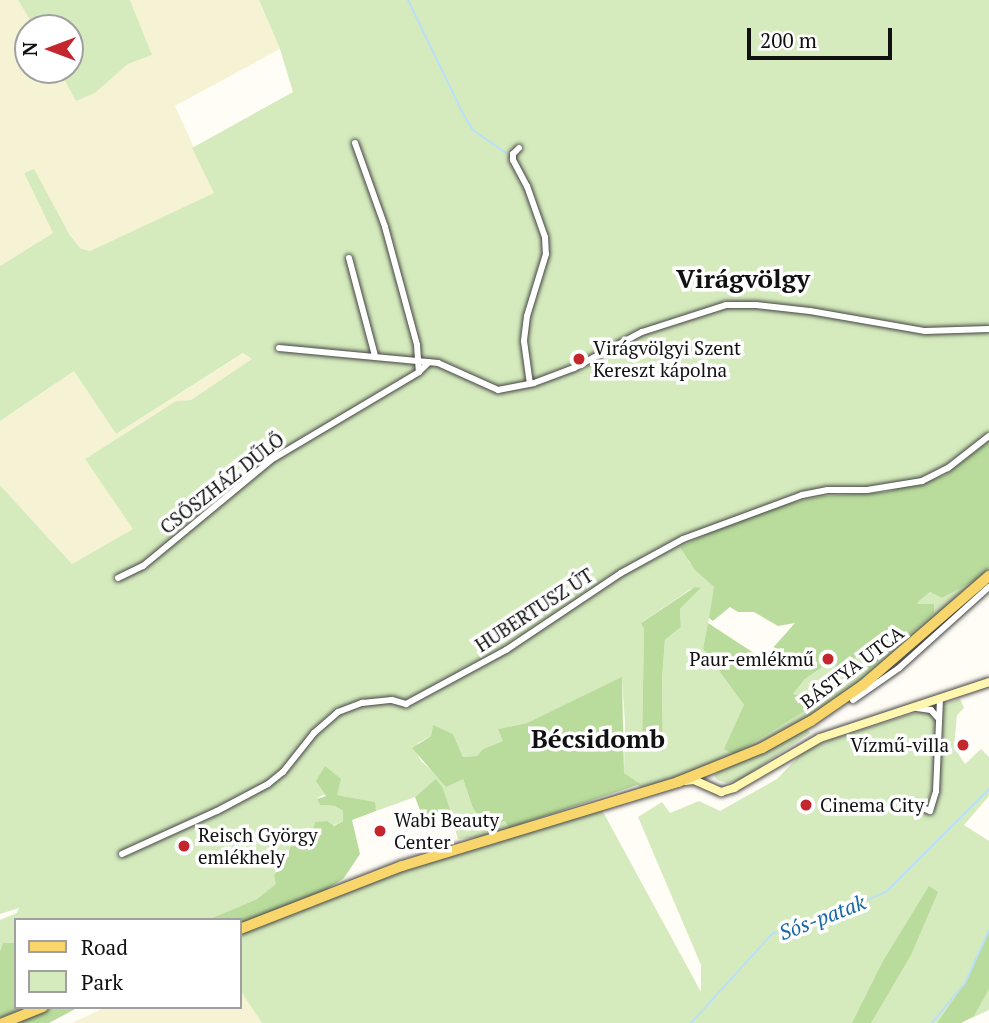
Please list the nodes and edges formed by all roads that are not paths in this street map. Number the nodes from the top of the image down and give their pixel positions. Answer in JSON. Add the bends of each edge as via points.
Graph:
{"nodes":[{"id":1,"x":355,"y":142,"type":"dead end"},
{"id":2,"x":519,"y":148,"type":"dead end"},
{"id":3,"x":349,"y":258,"type":"dead end"},
{"id":4,"x":989,"y":329,"type":"edge"},
{"id":5,"x":279,"y":348,"type":"dead end"},
{"id":6,"x":374,"y":356,"type":"junction"},
{"id":7,"x":418,"y":360,"type":"junction"},
{"id":8,"x":429,"y":362,"type":"junction"},
{"id":9,"x":419,"y":372,"type":"junction"},
{"id":10,"x":530,"y":384,"type":"junction"},
{"id":11,"x":989,"y":436,"type":"edge"},
{"id":12,"x":989,"y":576,"type":"edge"},
{"id":13,"x":118,"y":578,"type":"dead end"},
{"id":14,"x":989,"y":587,"type":"edge"},
{"id":15,"x":989,"y":682,"type":"edge"},
{"id":16,"x":853,"y":700,"type":"dead end"},
{"id":17,"x":940,"y":700,"type":"junction"},
{"id":18,"x":915,"y":708,"type":"junction"},
{"id":19,"x":939,"y":719,"type":"junction"},
{"id":20,"x":721,"y":765,"type":"junction"},
{"id":21,"x":705,"y":771,"type":"junction"},
{"id":22,"x":678,"y":782,"type":"junction"},
{"id":23,"x":709,"y":785,"type":"junction"},
{"id":24,"x":918,"y":806,"type":"dead end"},
{"id":25,"x":121,"y":854,"type":"dead end"},
{"id":26,"x":242,"y":928,"type":"edge"},
{"id":27,"x":38,"y":1009,"type":"edge"},
{"id":28,"x":3,"y":1023,"type":"edge"}],
"edges":[{"from":1,"to":7,"type":"street","via":[[385,227]]},
{"from":2,"to":10,"type":"street","via":[[513,160],[545,237],[546,254],[527,316],[525,360]]},
{"from":3,"to":6,"type":"street"},
{"from":4,"to":10,"type":"street","via":[[920,330],[810,311],[726,305],[642,332],[574,368]]},
{"from":5,"to":6,"type":"street"},
{"from":6,"to":7,"type":"street"},
{"from":7,"to":8,"type":"street"},
{"from":7,"to":9,"type":"street"},
{"from":8,"to":9,"type":"street","name":"CSŐSZHÁZ DŰLŐ"},
{"from":8,"to":10,"type":"street","via":[[491,389]]},
{"from":9,"to":13,"type":"street","name":"CSŐSZHÁZ DŰLŐ","via":[[271,460],[143,566]]},
{"from":11,"to":25,"type":"street","name":"HUBERTUSZ ÚT","via":[[922,481],[802,495],[683,539],[611,580],[506,650],[406,704],[391,700],[338,712],[268,784]]},
{"from":12,"to":20,"type":"main road","name":"BÁSTYA UTCA","via":[[892,662],[834,705],[776,741]]},
{"from":14,"to":16,"type":"street","via":[[900,668]]},
{"from":15,"to":17,"type":"street"},
{"from":17,"to":18,"type":"street"},
{"from":17,"to":19,"type":"street"},
{"from":18,"to":19,"type":"street","via":[[931,710]]},
{"from":18,"to":23,"type":"street","via":[[820,738],[740,786],[721,792]]},
{"from":19,"to":24,"type":"street","via":[[932,806],[930,811]]},
{"from":20,"to":21,"type":"main road","name":"BÁSTYA UTCA"},
{"from":20,"to":23,"type":"street","via":[[712,771]]},
{"from":21,"to":22,"type":"main road","name":"BÁSTYA UTCA"},
{"from":21,"to":23,"type":"street"},
{"from":22,"to":23,"type":"street","via":[[694,780]]},
{"from":22,"to":26,"type":"main road","name":"BÁSTYA UTCA","via":[[402,866]]},
{"from":27,"to":28,"type":"main road"}]}
